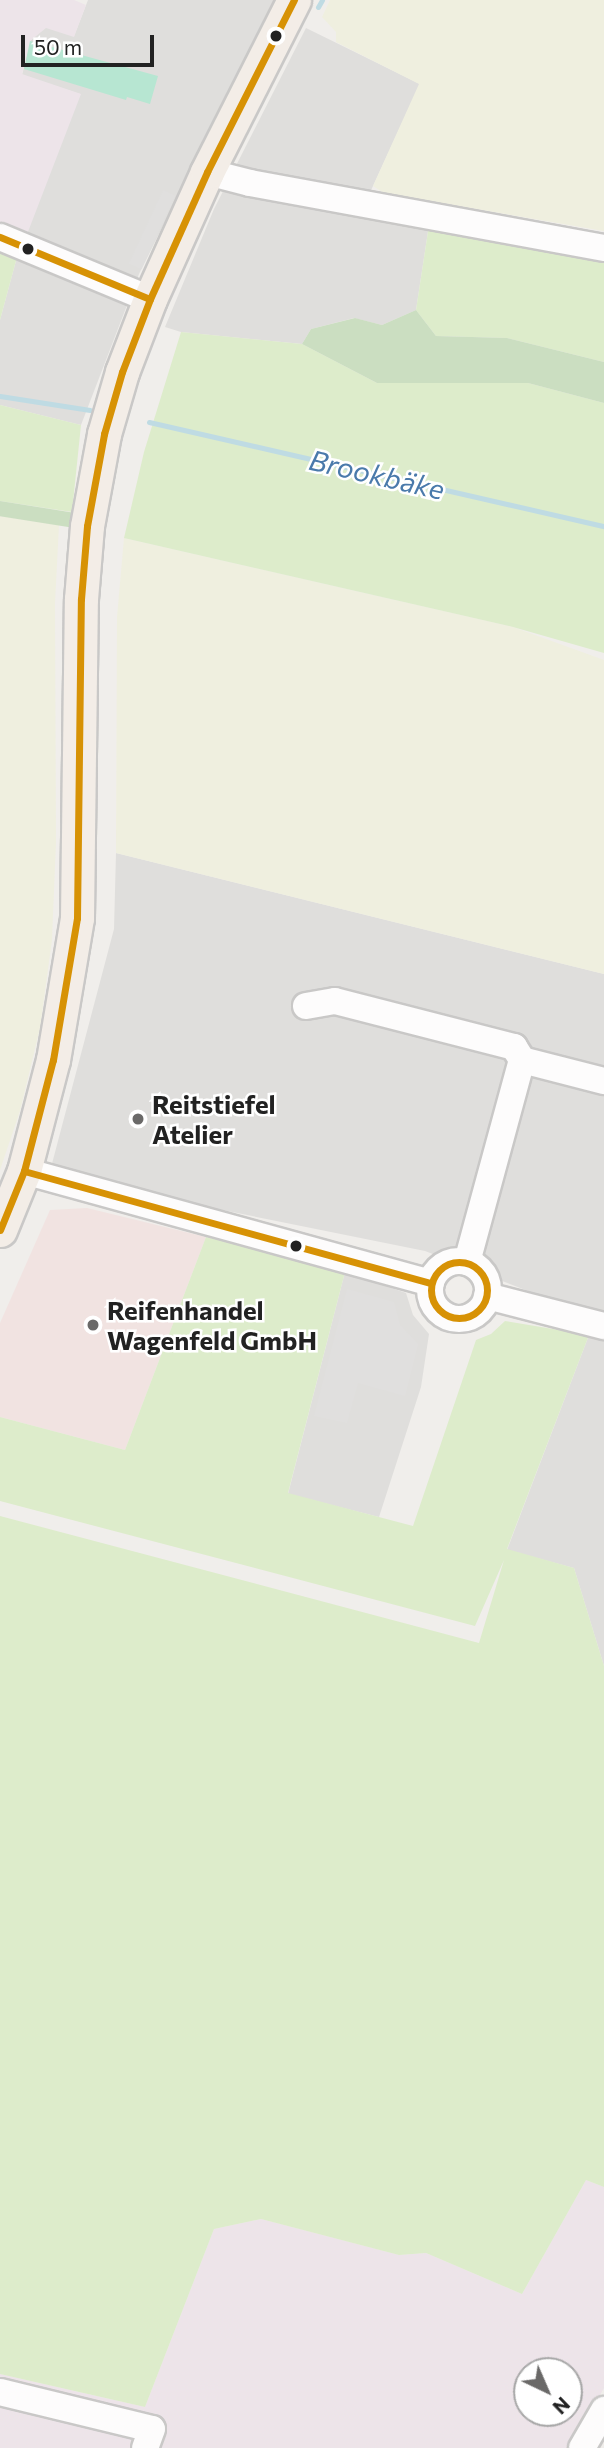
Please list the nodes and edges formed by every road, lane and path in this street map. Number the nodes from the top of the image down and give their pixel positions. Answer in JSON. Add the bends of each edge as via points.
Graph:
{"nodes":[{"id":1,"x":294,"y":0,"type":"edge"},
{"id":2,"x":208,"y":172,"type":"junction"},
{"id":3,"x":0,"y":237,"type":"edge"},
{"id":4,"x":604,"y":248,"type":"edge"},
{"id":5,"x":150,"y":299,"type":"junction"},
{"id":6,"x":306,"y":1006,"type":"dead end"},
{"id":7,"x":522,"y":1060,"type":"junction"},
{"id":8,"x":604,"y":1081,"type":"edge"},
{"id":9,"x":24,"y":1171,"type":"junction"},
{"id":10,"x":0,"y":1230,"type":"edge"},
{"id":11,"x":467,"y":1262,"type":"junction"},
{"id":12,"x":431,"y":1283,"type":"junction"},
{"id":13,"x":488,"y":1296,"type":"junction"},
{"id":14,"x":604,"y":1326,"type":"edge"},
{"id":15,"x":0,"y":2392,"type":"edge"},
{"id":16,"x":604,"y":2410,"type":"edge"},
{"id":17,"x":148,"y":2439,"type":"edge"},
{"id":18,"x":582,"y":2448,"type":"edge"}],
"edges":[{"from":1,"to":2,"type":"main road"},
{"from":2,"to":4,"type":"street","via":[[241,182]]},
{"from":2,"to":5,"type":"main road"},
{"from":3,"to":5,"type":"street"},
{"from":5,"to":9,"type":"main road","via":[[104,435],[87,526],[80,599],[77,918],[53,1060]]},
{"from":6,"to":7,"type":"street","via":[[335,1001],[514,1047]]},
{"from":7,"to":8,"type":"street"},
{"from":7,"to":11,"type":"street"},
{"from":9,"to":10,"type":"main road"},
{"from":9,"to":12,"type":"street"},
{"from":11,"to":12,"type":"street","via":[[448,1263]]},
{"from":11,"to":13,"type":"street","via":[[486,1279]]},
{"from":12,"to":13,"type":"street","via":[[433,1301],[453,1318],[471,1317]]},
{"from":13,"to":14,"type":"street"},
{"from":15,"to":17,"type":"street"},
{"from":16,"to":18,"type":"street"}]}
